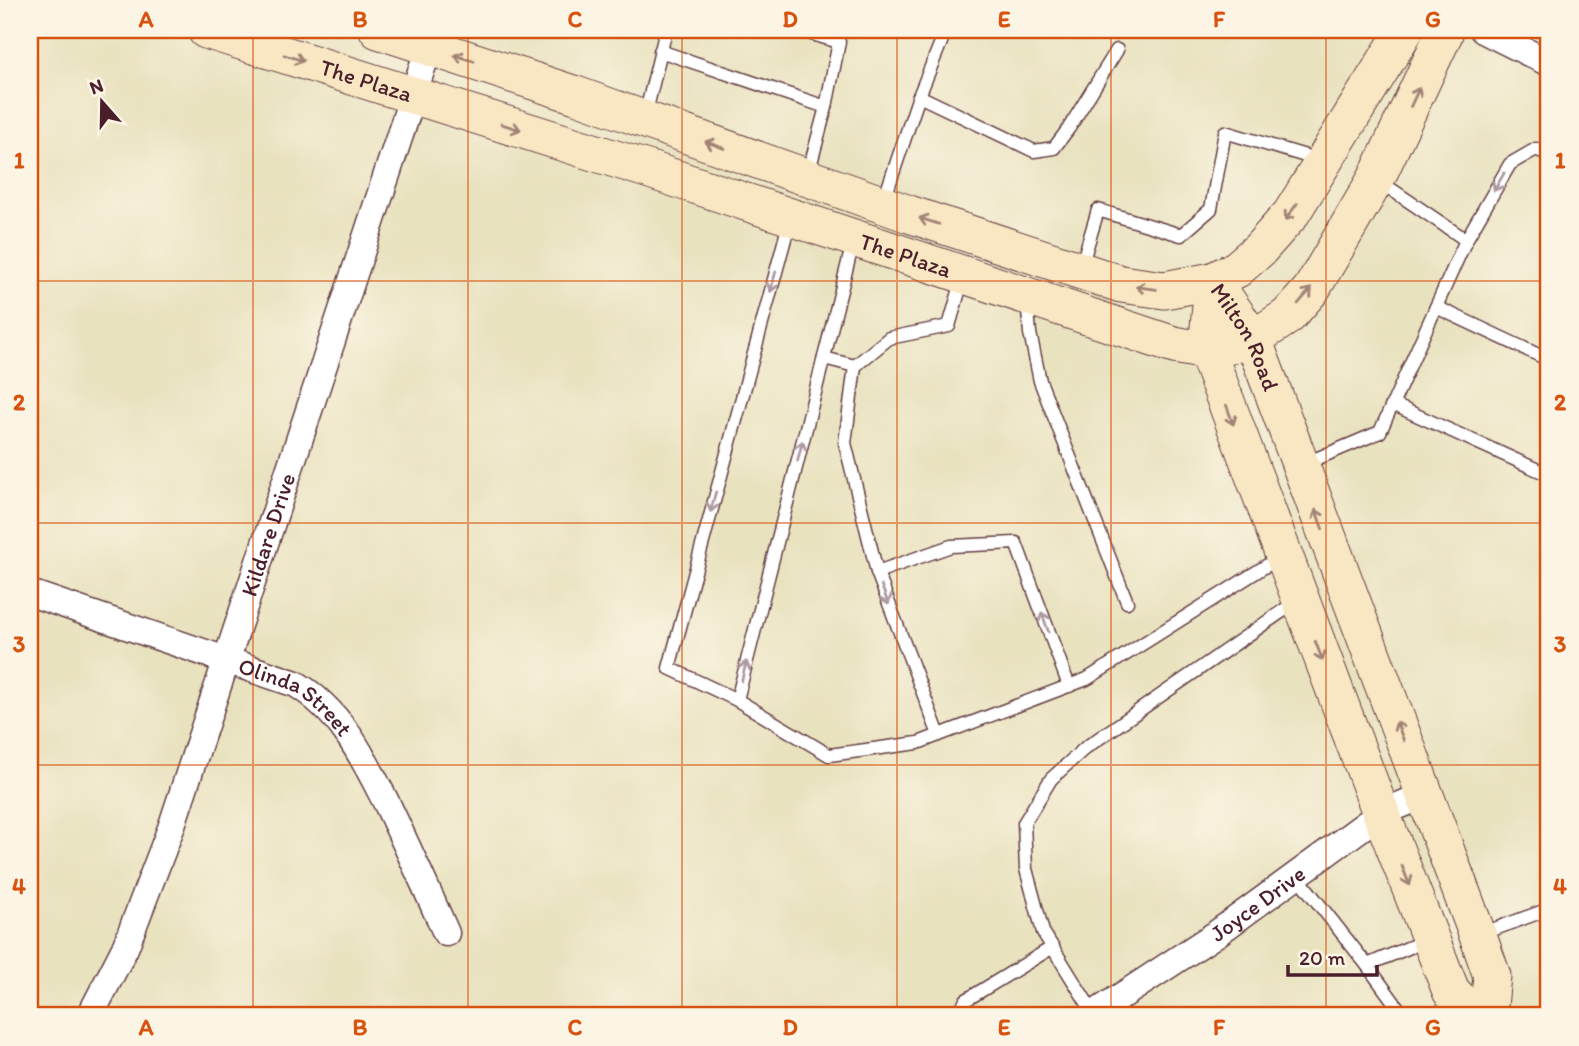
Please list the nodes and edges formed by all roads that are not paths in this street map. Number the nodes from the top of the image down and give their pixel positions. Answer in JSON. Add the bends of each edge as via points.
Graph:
{"nodes":[{"id":1,"x":206,"y":30,"type":"edge"},
{"id":2,"x":378,"y":30,"type":"edge"},
{"id":3,"x":666,"y":30,"type":"edge"},
{"id":4,"x":799,"y":30,"type":"edge"},
{"id":5,"x":946,"y":30,"type":"edge"},
{"id":6,"x":1272,"y":30,"type":"edge"},
{"id":7,"x":1278,"y":30,"type":"edge"},
{"id":8,"x":1405,"y":30,"type":"edge"},
{"id":9,"x":1443,"y":30,"type":"edge"},
{"id":10,"x":1483,"y":30,"type":"edge"},
{"id":11,"x":429,"y":47,"type":"junction"},
{"id":12,"x":1117,"y":50,"type":"dead end"},
{"id":13,"x":660,"y":51,"type":"junction"},
{"id":14,"x":1549,"y":63,"type":"edge"},
{"id":15,"x":412,"y":96,"type":"junction"},
{"id":16,"x":919,"y":96,"type":"junction"},
{"id":17,"x":826,"y":107,"type":"junction"},
{"id":18,"x":644,"y":120,"type":"junction"},
{"id":19,"x":1549,"y":155,"type":"edge"},
{"id":20,"x":1324,"y":162,"type":"junction"},
{"id":21,"x":807,"y":178,"type":"junction"},
{"id":22,"x":1376,"y":179,"type":"junction"},
{"id":23,"x":883,"y":205,"type":"junction"},
{"id":24,"x":791,"y":217,"type":"junction"},
{"id":25,"x":855,"y":237,"type":"junction"},
{"id":26,"x":1466,"y":240,"type":"junction"},
{"id":27,"x":1080,"y":270,"type":"junction"},
{"id":28,"x":964,"y":274,"type":"junction"},
{"id":29,"x":1213,"y":281,"type":"junction"},
{"id":30,"x":1027,"y":296,"type":"junction"},
{"id":31,"x":1436,"y":307,"type":"junction"},
{"id":32,"x":1253,"y":339,"type":"junction"},
{"id":33,"x":1207,"y":351,"type":"junction"},
{"id":34,"x":824,"y":358,"type":"junction"},
{"id":35,"x":1549,"y":360,"type":"edge"},
{"id":36,"x":855,"y":366,"type":"junction"},
{"id":37,"x":1392,"y":404,"type":"junction"},
{"id":38,"x":1300,"y":465,"type":"junction"},
{"id":39,"x":1549,"y":475,"type":"edge"},
{"id":40,"x":1283,"y":555,"type":"junction"},
{"id":41,"x":877,"y":572,"type":"junction"},
{"id":42,"x":30,"y":593,"type":"edge"},
{"id":43,"x":1300,"y":599,"type":"junction"},
{"id":44,"x":1127,"y":602,"type":"dead end"},
{"id":45,"x":227,"y":659,"type":"junction"},
{"id":46,"x":1069,"y":686,"type":"junction"},
{"id":47,"x":737,"y":700,"type":"junction"},
{"id":48,"x":939,"y":735,"type":"junction"},
{"id":49,"x":1424,"y":795,"type":"junction"},
{"id":50,"x":1381,"y":813,"type":"junction"},
{"id":51,"x":1296,"y":875,"type":"junction"},
{"id":52,"x":1549,"y":909,"type":"edge"},
{"id":53,"x":446,"y":933,"type":"dead end"},
{"id":54,"x":1478,"y":936,"type":"junction"},
{"id":55,"x":1431,"y":938,"type":"junction"},
{"id":56,"x":1053,"y":947,"type":"junction"},
{"id":57,"x":1367,"y":965,"type":"junction"},
{"id":58,"x":1093,"y":1015,"type":"edge"},
{"id":59,"x":90,"y":1016,"type":"edge"},
{"id":60,"x":962,"y":1016,"type":"edge"},
{"id":61,"x":1404,"y":1016,"type":"edge"},
{"id":62,"x":1474,"y":1016,"type":"edge"},
{"id":63,"x":1488,"y":1016,"type":"edge"}],
"edges":[{"from":1,"to":15,"type":"main road","name":"The Plaza","one_way":true},
{"from":2,"to":11,"type":"main road","name":"The Plaza"},
{"from":3,"to":13,"type":"lane"},
{"from":4,"to":17,"type":"lane","via":[[839,42]]},
{"from":5,"to":16,"type":"lane"},
{"from":6,"to":7,"type":"lane"},
{"from":8,"to":20,"type":"main road","name":"The Plaza"},
{"from":22,"to":9,"type":"main road","name":"The Plaza","one_way":true},
{"from":10,"to":14,"type":"street"},
{"from":11,"to":15,"type":"street","name":"Kildare Drive"},
{"from":18,"to":11,"type":"main road","name":"The Plaza","one_way":true},
{"from":12,"to":16,"type":"lane","via":[[1054,148],[1034,151]]},
{"from":13,"to":17,"type":"lane"},
{"from":13,"to":18,"type":"lane"},
{"from":15,"to":24,"type":"main road","name":"The Plaza","one_way":true},
{"from":15,"to":45,"type":"street","name":"Kildare Drive"},
{"from":16,"to":23,"type":"lane"},
{"from":17,"to":21,"type":"lane"},
{"from":21,"to":18,"type":"main road","name":"The Plaza","one_way":true},
{"from":19,"to":26,"type":"lane","one_way":true,"via":[[1536,149],[1510,164]]},
{"from":20,"to":27,"type":"lane","via":[[1225,132],[1211,209],[1181,235],[1098,210]]},
{"from":20,"to":29,"type":"main road","name":"The Plaza","one_way":true,"via":[[1291,214],[1259,250]]},
{"from":21,"to":23,"type":"main road","name":"The Plaza"},
{"from":22,"to":26,"type":"lane"},
{"from":32,"to":22,"type":"main road","name":"The Plaza","one_way":true,"via":[[1288,316],[1311,290]]},
{"from":27,"to":23,"type":"main road","name":"The Plaza","one_way":true},
{"from":24,"to":25,"type":"main road","name":"The Plaza"},
{"from":24,"to":47,"type":"lane","one_way":true,"via":[[668,668]]},
{"from":25,"to":28,"type":"main road","name":"The Plaza"},
{"from":25,"to":34,"type":"lane"},
{"from":26,"to":31,"type":"lane"},
{"from":29,"to":27,"type":"main road","name":"The Plaza","one_way":true,"via":[[1164,290],[1121,284]]},
{"from":28,"to":30,"type":"main road","name":"The Plaza"},
{"from":28,"to":36,"type":"lane","via":[[949,326],[889,338]]},
{"from":29,"to":32,"type":"main road","name":"Milton Road"},
{"from":29,"to":33,"type":"main road","name":"Milton Road"},
{"from":30,"to":33,"type":"main road","name":"The Plaza","via":[[1174,345]]},
{"from":30,"to":44,"type":"lane","via":[[1040,381]]},
{"from":31,"to":35,"type":"lane"},
{"from":31,"to":37,"type":"lane"},
{"from":32,"to":33,"type":"main road","name":"The Plaza"},
{"from":32,"to":38,"type":"main road","name":"Milton Road"},
{"from":33,"to":40,"type":"main road","name":"Milton Road","one_way":true},
{"from":34,"to":36,"type":"lane"},
{"from":47,"to":34,"type":"lane","one_way":true},
{"from":36,"to":41,"type":"lane","via":[[845,443]]},
{"from":37,"to":38,"type":"lane","via":[[1380,432]]},
{"from":37,"to":39,"type":"lane"},
{"from":49,"to":38,"type":"main road","name":"Milton Road","one_way":true},
{"from":40,"to":43,"type":"main road","name":"Milton Road"},
{"from":40,"to":46,"type":"lane"},
{"from":46,"to":41,"type":"lane","one_way":true,"via":[[1016,543],[951,546]]},
{"from":41,"to":48,"type":"lane","one_way":true},
{"from":42,"to":45,"type":"street","name":"Olinda Street"},
{"from":43,"to":50,"type":"main road","name":"Milton Road","one_way":true},
{"from":43,"to":56,"type":"lane","via":[[1085,748],[1051,779],[1024,823],[1026,869],[1043,932]]},
{"from":45,"to":53,"type":"street","name":"Olinda Street","via":[[296,684],[330,710],[358,746]]},
{"from":45,"to":59,"type":"street","name":"Kildare Drive","via":[[125,948]]},
{"from":46,"to":48,"type":"lane"},
{"from":47,"to":48,"type":"lane","via":[[829,755],[918,743]]},
{"from":49,"to":50,"type":"street","name":"Joyce Drive"},
{"from":49,"to":54,"type":"main road","name":"Milton Road"},
{"from":50,"to":51,"type":"street","name":"Joyce Drive"},
{"from":50,"to":55,"type":"main road","name":"Milton Road","one_way":true},
{"from":51,"to":57,"type":"lane"},
{"from":51,"to":58,"type":"street","name":"Joyce Drive"},
{"from":52,"to":54,"type":"lane"},
{"from":54,"to":63,"type":"main road","name":"Milton Road","via":[[1492,976]]},
{"from":55,"to":57,"type":"lane"},
{"from":55,"to":62,"type":"main road","name":"Milton Road","via":[[1451,991]]},
{"from":56,"to":58,"type":"lane"},
{"from":56,"to":60,"type":"lane","via":[[966,999]]},
{"from":57,"to":61,"type":"lane"}]}
